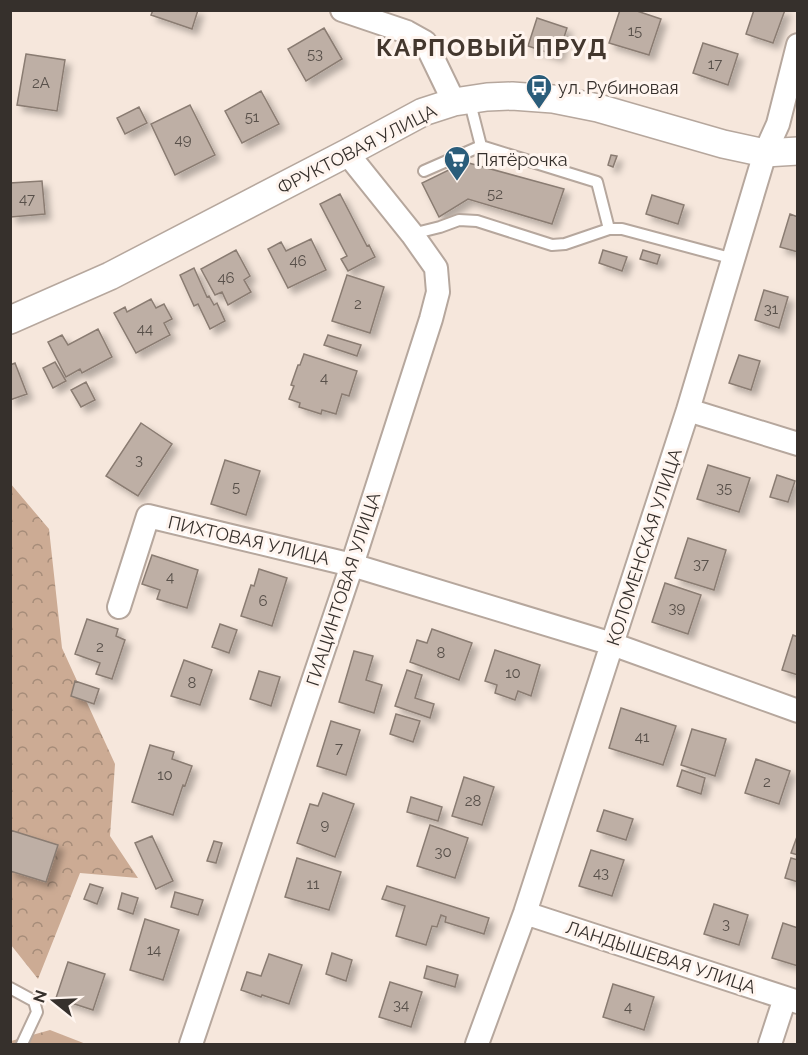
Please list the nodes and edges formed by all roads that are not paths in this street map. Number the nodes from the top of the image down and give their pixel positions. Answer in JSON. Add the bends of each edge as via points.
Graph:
{"nodes":[{"id":1,"x":342,"y":10,"type":"edge"},
{"id":2,"x":798,"y":45,"type":"edge"},
{"id":3,"x":461,"y":100,"type":"junction"},
{"id":4,"x":481,"y":146,"type":"junction"},
{"id":5,"x":798,"y":151,"type":"edge"},
{"id":6,"x":347,"y":153,"type":"junction"},
{"id":7,"x":765,"y":153,"type":"junction"},
{"id":8,"x":424,"y":171,"type":"dead end"},
{"id":9,"x":609,"y":229,"type":"junction"},
{"id":10,"x":412,"y":234,"type":"junction"},
{"id":11,"x":734,"y":259,"type":"junction"},
{"id":12,"x":10,"y":320,"type":"edge"},
{"id":13,"x":688,"y":410,"type":"junction"},
{"id":14,"x":798,"y":444,"type":"edge"},
{"id":15,"x":352,"y":565,"type":"junction"},
{"id":16,"x":119,"y":607,"type":"dead end"},
{"id":17,"x":612,"y":644,"type":"junction"},
{"id":18,"x":798,"y":711,"type":"edge"},
{"id":19,"x":525,"y":913,"type":"junction"},
{"id":20,"x":10,"y":988,"type":"edge"},
{"id":21,"x":791,"y":1000,"type":"edge"},
{"id":22,"x":22,"y":1044,"type":"edge"},
{"id":23,"x":191,"y":1044,"type":"edge"},
{"id":24,"x":477,"y":1044,"type":"edge"},
{"id":25,"x":770,"y":1044,"type":"edge"}],
"edges":[{"from":1,"to":3,"type":"street","via":[[408,32],[425,42]]},
{"from":2,"to":7,"type":"street","name":"КОЛОМЕНСКАЯ УЛИЦА","via":[[778,124]]},
{"from":3,"to":4,"type":"lane"},
{"from":3,"to":6,"type":"street","name":"ФРУКТОВАЯ УЛИЦА","via":[[423,111]]},
{"from":3,"to":7,"type":"street","name":"ФРУКТОВАЯ УЛИЦА","via":[[512,96],[553,99]]},
{"from":4,"to":8,"type":"lane"},
{"from":4,"to":9,"type":"lane","via":[[597,182]]},
{"from":5,"to":7,"type":"street","name":"ФРУКТОВАЯ УЛИЦА"},
{"from":6,"to":10,"type":"street","name":"ГИАЦИНТОВАЯ УЛИЦА"},
{"from":6,"to":12,"type":"street","name":"ФРУКТОВАЯ УЛИЦА","via":[[110,276]]},
{"from":7,"to":11,"type":"street","name":"КОЛОМЕНСКАЯ УЛИЦА"},
{"from":9,"to":10,"type":"lane","via":[[552,245],[477,221],[459,220]]},
{"from":9,"to":11,"type":"lane"},
{"from":10,"to":15,"type":"street","name":"ГИАЦИНТОВАЯ УЛИЦА","via":[[436,268],[438,292]]},
{"from":11,"to":13,"type":"street","name":"КОЛОМЕНСКАЯ УЛИЦА"},
{"from":13,"to":14,"type":"street"},
{"from":13,"to":17,"type":"street","name":"КОЛОМЕНСКАЯ УЛИЦА"},
{"from":15,"to":16,"type":"street","name":"ПИХТОВАЯ УЛИЦА","via":[[148,516]]},
{"from":15,"to":17,"type":"street","name":"ПИХТОВАЯ УЛИЦА"},
{"from":15,"to":23,"type":"street","name":"ГИАЦИНТОВАЯ УЛИЦА"},
{"from":17,"to":18,"type":"street","name":"ПИХТОВАЯ УЛИЦА"},
{"from":17,"to":19,"type":"street","name":"КОЛОМЕНСКАЯ УЛИЦА"},
{"from":19,"to":21,"type":"street","name":"ЛАНДЫШЕВАЯ УЛИЦА"},
{"from":19,"to":24,"type":"street","name":"КОЛОМЕНСКАЯ УЛИЦА"},
{"from":20,"to":22,"type":"lane","via":[[34,1001],[37,1012]]},
{"from":21,"to":25,"type":"street"}]}
